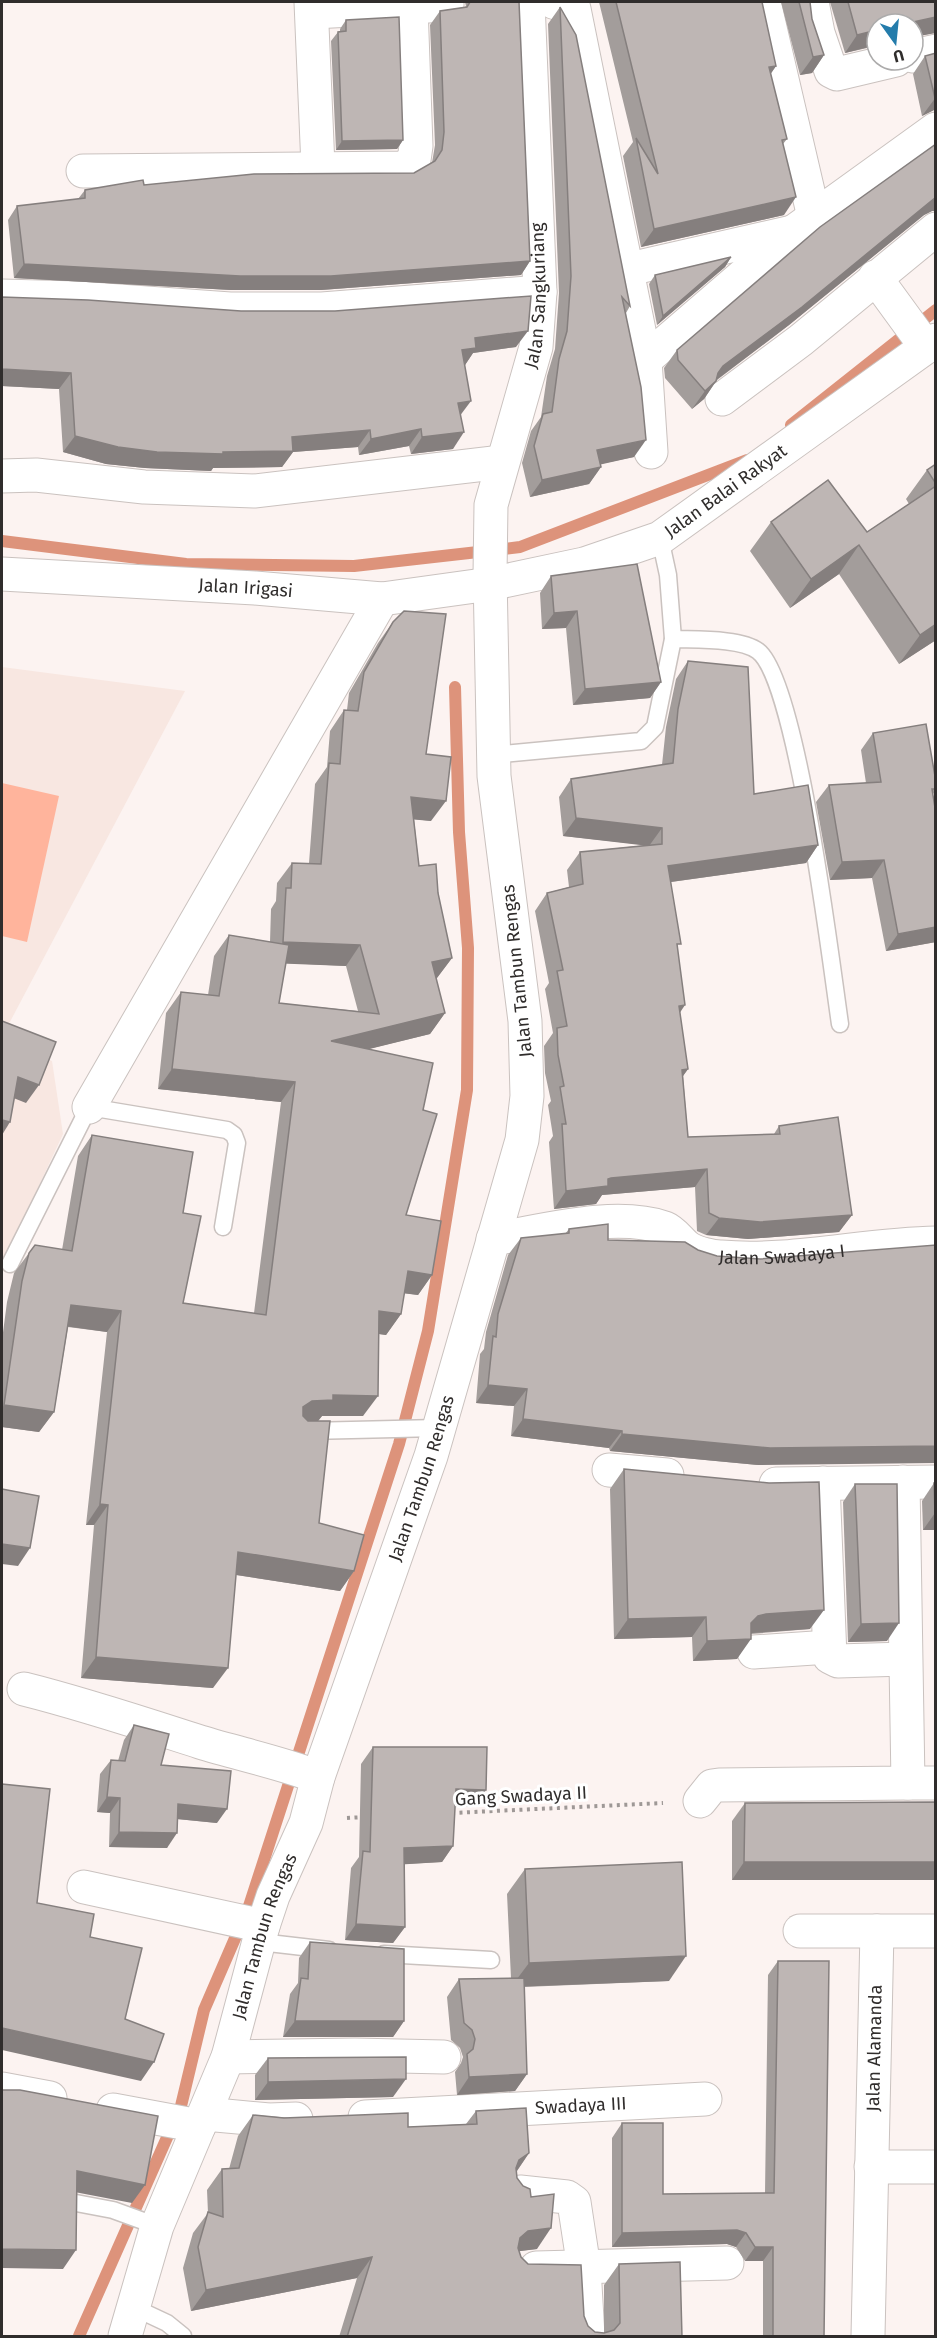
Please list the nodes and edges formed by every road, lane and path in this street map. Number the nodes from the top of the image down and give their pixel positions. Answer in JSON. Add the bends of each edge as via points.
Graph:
{"nodes":[{"id":1,"x":447,"y":2,"type":"edge"},
{"id":2,"x":528,"y":2,"type":"edge"},
{"id":3,"x":553,"y":2,"type":"edge"},
{"id":4,"x":765,"y":2,"type":"edge"},
{"id":5,"x":812,"y":2,"type":"edge"},
{"id":6,"x":411,"y":6,"type":"junction"},
{"id":7,"x":312,"y":7,"type":"edge"},
{"id":8,"x":865,"y":67,"type":"edge"},
{"id":9,"x":936,"y":129,"type":"edge"},
{"id":10,"x":318,"y":167,"type":"junction"},
{"id":11,"x":83,"y":171,"type":"dead end"},
{"id":12,"x":805,"y":224,"type":"junction"},
{"id":13,"x":936,"y":229,"type":"edge"},
{"id":14,"x":625,"y":270,"type":"junction"},
{"id":15,"x":881,"y":284,"type":"junction"},
{"id":16,"x":540,"y":292,"type":"junction"},
{"id":17,"x":2,"y":296,"type":"edge"},
{"id":18,"x":926,"y":340,"type":"edge"},
{"id":19,"x":645,"y":360,"type":"junction"},
{"id":20,"x":722,"y":399,"type":"dead end"},
{"id":21,"x":651,"y":452,"type":"dead end"},
{"id":22,"x":502,"y":462,"type":"junction"},
{"id":23,"x":2,"y":476,"type":"edge"},
{"id":24,"x":660,"y":538,"type":"junction"},
{"id":25,"x":2,"y":574,"type":"edge"},
{"id":26,"x":490,"y":580,"type":"junction"},
{"id":27,"x":382,"y":599,"type":"junction"},
{"id":28,"x":673,"y":639,"type":"junction"},
{"id":29,"x":493,"y":755,"type":"junction"},
{"id":30,"x":840,"y":1024,"type":"dead end"},
{"id":31,"x":89,"y":1107,"type":"junction"},
{"id":32,"x":223,"y":1227,"type":"dead end"},
{"id":33,"x":493,"y":1239,"type":"junction"},
{"id":34,"x":936,"y":1243,"type":"edge"},
{"id":35,"x":10,"y":1264,"type":"dead end"},
{"id":36,"x":434,"y":1428,"type":"junction"},
{"id":37,"x":298,"y":1432,"type":"edge"},
{"id":38,"x":609,"y":1470,"type":"dead end"},
{"id":39,"x":694,"y":1476,"type":"edge"},
{"id":40,"x":903,"y":1482,"type":"junction"},
{"id":41,"x":936,"y":1482,"type":"edge"},
{"id":42,"x":747,"y":1483,"type":"edge"},
{"id":43,"x":823,"y":1483,"type":"junction"},
{"id":44,"x":829,"y":1647,"type":"junction"},
{"id":45,"x":754,"y":1652,"type":"edge"},
{"id":46,"x":906,"y":1659,"type":"junction"},
{"id":47,"x":24,"y":1689,"type":"dead end"},
{"id":48,"x":315,"y":1776,"type":"junction"},
{"id":49,"x":922,"y":1783,"type":"edge"},
{"id":50,"x":700,"y":1801,"type":"joint"},
{"id":51,"x":451,"y":1813,"type":"edge"},
{"id":52,"x":368,"y":1817,"type":"edge"},
{"id":53,"x":344,"y":1818,"type":"dead end"},
{"id":54,"x":84,"y":1887,"type":"dead end"},
{"id":55,"x":254,"y":1929,"type":"junction"},
{"id":56,"x":800,"y":1931,"type":"dead end"},
{"id":57,"x":877,"y":1931,"type":"junction"},
{"id":58,"x":936,"y":1931,"type":"edge"},
{"id":59,"x":345,"y":1951,"type":"edge"},
{"id":60,"x":367,"y":1953,"type":"edge"},
{"id":61,"x":491,"y":1960,"type":"dead end"},
{"id":62,"x":228,"y":2057,"type":"junction"},
{"id":63,"x":444,"y":2057,"type":"dead end"},
{"id":64,"x":2,"y":2089,"type":"edge"},
{"id":65,"x":705,"y":2099,"type":"dead end"},
{"id":66,"x":199,"y":2121,"type":"junction"},
{"id":67,"x":871,"y":2167,"type":"junction"},
{"id":68,"x":936,"y":2168,"type":"edge"},
{"id":69,"x":520,"y":2192,"type":"edge"},
{"id":70,"x":76,"y":2203,"type":"edge"},
{"id":71,"x":155,"y":2225,"type":"junction"},
{"id":72,"x":728,"y":2263,"type":"dead end"},
{"id":73,"x":522,"y":2268,"type":"edge"},
{"id":74,"x":584,"y":2268,"type":"junction"},
{"id":75,"x":130,"y":2322,"type":"edge"},
{"id":76,"x":183,"y":2337,"type":"edge"},
{"id":77,"x":588,"y":2337,"type":"edge"},
{"id":78,"x":868,"y":2337,"type":"edge"}],
"edges":[{"from":1,"to":6,"type":"street"},
{"from":2,"to":16,"type":"street","name":"Jalan Sangkuriang"},
{"from":3,"to":14,"type":"street","via":[[574,9]]},
{"from":4,"to":12,"type":"street"},
{"from":5,"to":8,"type":"street","via":[[831,71],[837,74]]},
{"from":6,"to":7,"type":"street"},
{"from":6,"to":10,"type":"street","via":[[414,160],[404,168]]},
{"from":7,"to":10,"type":"street"},
{"from":9,"to":12,"type":"street"},
{"from":10,"to":11,"type":"street"},
{"from":12,"to":14,"type":"street"},
{"from":12,"to":19,"type":"street"},
{"from":13,"to":15,"type":"street"},
{"from":14,"to":19,"type":"street"},
{"from":15,"to":18,"type":"street"},
{"from":15,"to":20,"type":"street"},
{"from":16,"to":17,"type":"street","via":[[310,309],[230,309]]},
{"from":16,"to":22,"type":"street","name":"Jalan Sangkuriang","via":[[536,347]]},
{"from":18,"to":24,"type":"street","name":"Jalan Balai Rakyat"},
{"from":19,"to":21,"type":"street"},
{"from":22,"to":23,"type":"street","via":[[254,490],[144,487],[36,475]]},
{"from":22,"to":26,"type":"street","name":"Jalan Sangkuriang","via":[[491,505]]},
{"from":24,"to":26,"type":"street","name":"Jalan Balai Rakyat","via":[[584,564]]},
{"from":24,"to":28,"type":"lane","via":[[668,575]]},
{"from":25,"to":27,"type":"street","name":"Jalan Irigasi"},
{"from":26,"to":27,"type":"street","name":"Jalan Irigasi"},
{"from":26,"to":29,"type":"street","name":"Jalan Tambun Rengas"},
{"from":27,"to":31,"type":"street"},
{"from":28,"to":29,"type":"lane","via":[[655,727],[641,741]]},
{"from":28,"to":30,"type":"lane","via":[[745,644],[759,651],[769,664],[782,694],[808,808]]},
{"from":29,"to":33,"type":"street","name":"Jalan Tambun Rengas","via":[[524,1010],[527,1096],[522,1140]]},
{"from":31,"to":32,"type":"lane","via":[[227,1130],[234,1135],[237,1143]]},
{"from":31,"to":35,"type":"lane"},
{"from":33,"to":34,"type":"street","name":"Jalan Swadaya I","via":[[599,1222],[667,1229],[690,1249],[719,1257],[786,1257],[892,1244]]},
{"from":33,"to":36,"type":"street","name":"Jalan Tambun Rengas"},
{"from":36,"to":37,"type":"lane"},
{"from":36,"to":48,"type":"street","name":"Jalan Tambun Rengas","via":[[431,1456]]},
{"from":38,"to":39,"type":"street"},
{"from":40,"to":41,"type":"street"},
{"from":40,"to":43,"type":"street"},
{"from":40,"to":46,"type":"street"},
{"from":42,"to":43,"type":"street"},
{"from":43,"to":44,"type":"street"},
{"from":44,"to":45,"type":"street"},
{"from":44,"to":46,"type":"street","via":[[830,1657],[838,1660]]},
{"from":46,"to":49,"type":"street"},
{"from":47,"to":48,"type":"street"},
{"from":48,"to":55,"type":"street","name":"Jalan Tambun Rengas","via":[[306,1823]]},
{"from":49,"to":50,"type":"street","via":[[718,1785],[712,1786]]},
{"from":50,"to":51,"type":"path","name":"Gang Swadaya II"},
{"from":52,"to":53,"type":"path"},
{"from":54,"to":55,"type":"street"},
{"from":55,"to":59,"type":"lane"},
{"from":55,"to":62,"type":"street","name":"Jalan Tambun Rengas"},
{"from":56,"to":57,"type":"street"},
{"from":57,"to":58,"type":"street"},
{"from":57,"to":67,"type":"street","name":"Jalan Alamanda"},
{"from":60,"to":61,"type":"lane"},
{"from":62,"to":63,"type":"street"},
{"from":62,"to":66,"type":"street","name":"Jalan Tambun Rengas"},
{"from":64,"to":66,"type":"street","name":"Swadaya III","via":[[157,2119]]},
{"from":65,"to":66,"type":"street","name":"Swadaya III"},
{"from":66,"to":71,"type":"street","name":"Jalan Tambun Rengas"},
{"from":67,"to":68,"type":"street"},
{"from":67,"to":78,"type":"street","name":"Jalan Alamanda"},
{"from":69,"to":74,"type":"street","via":[[567,2197],[574,2202]]},
{"from":70,"to":71,"type":"lane"},
{"from":71,"to":75,"type":"street","name":"Jalan Tambun Rengas"},
{"from":72,"to":74,"type":"street"},
{"from":73,"to":74,"type":"street"},
{"from":74,"to":77,"type":"street"},
{"from":75,"to":76,"type":"lane","via":[[167,2323]]}]}
